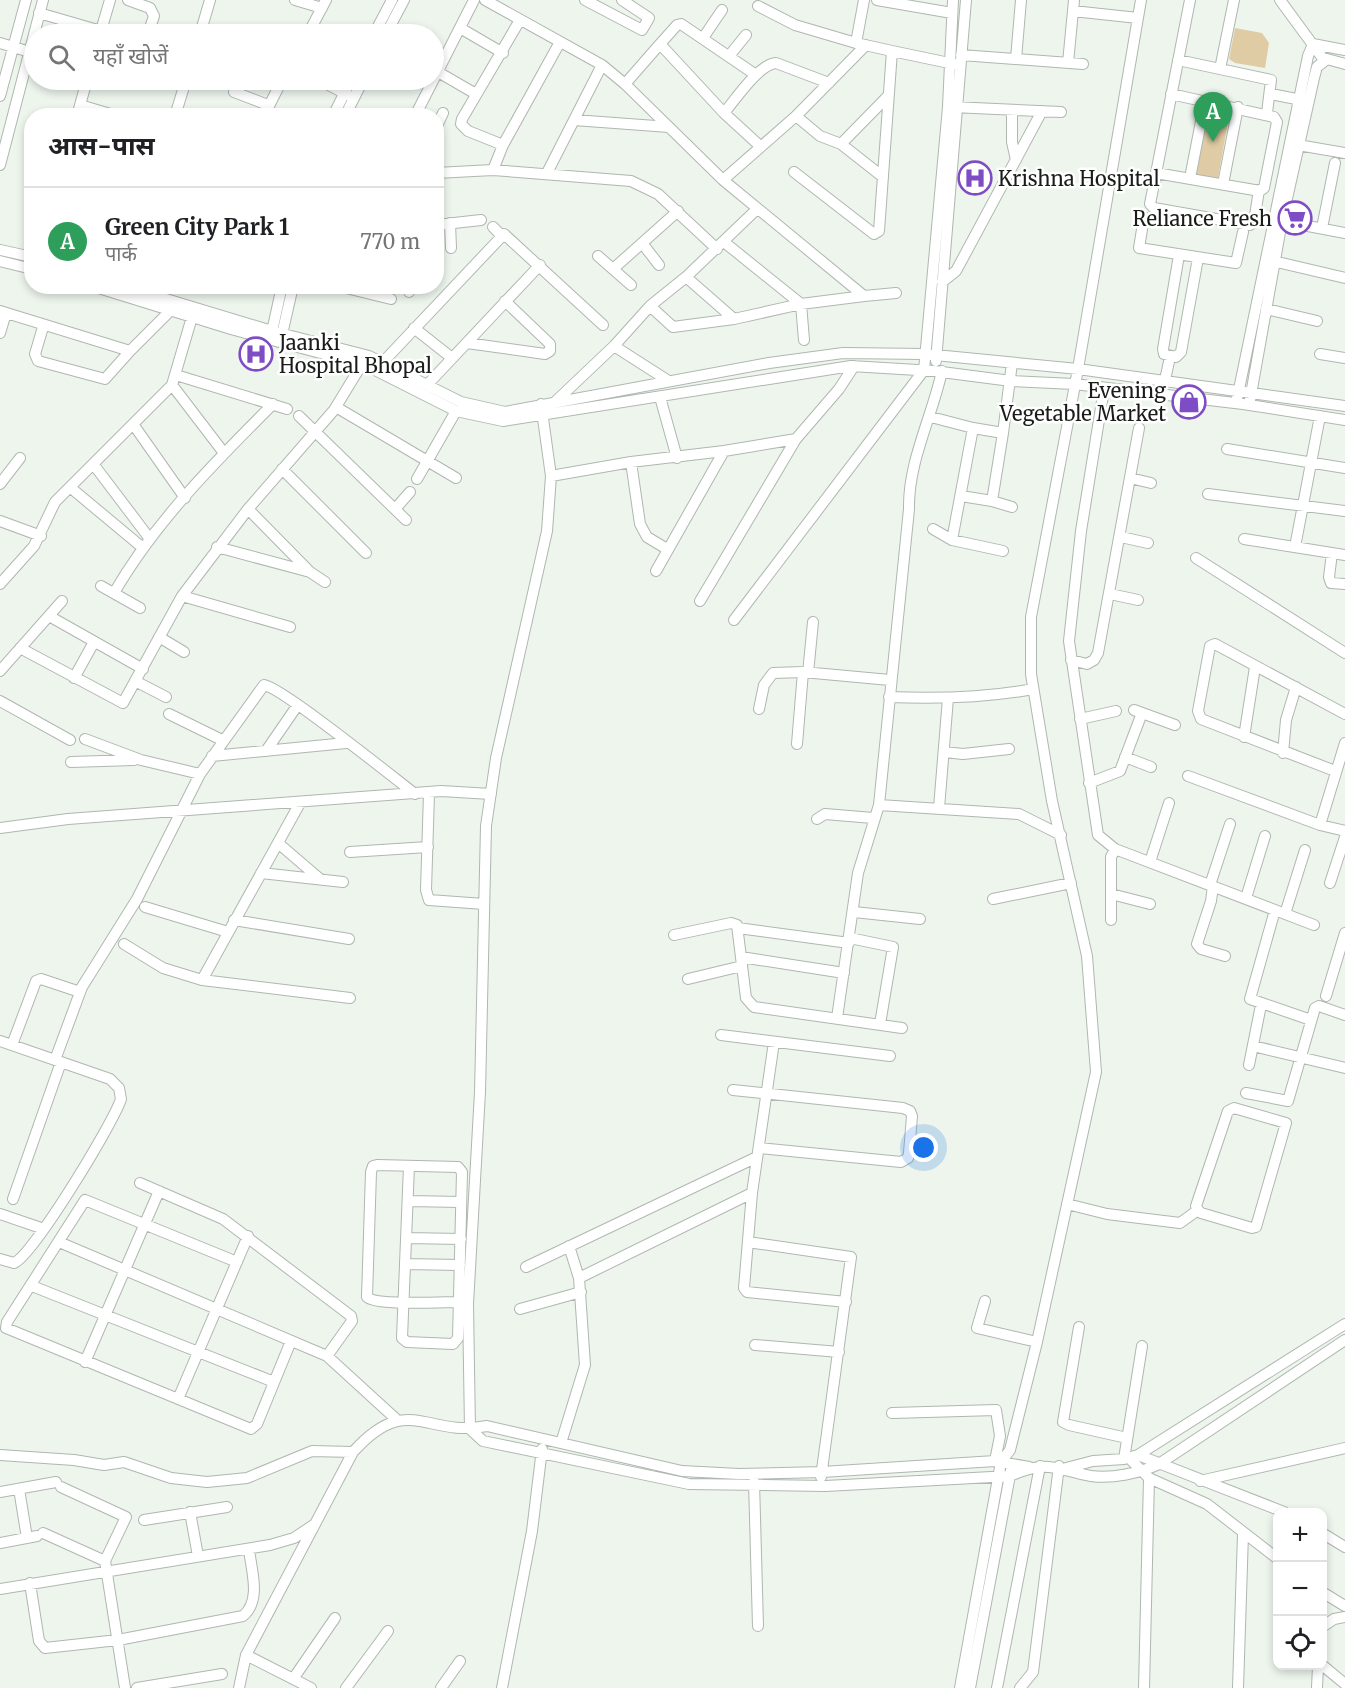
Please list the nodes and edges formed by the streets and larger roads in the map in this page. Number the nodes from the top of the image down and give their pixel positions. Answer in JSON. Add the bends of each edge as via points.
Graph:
{"nodes":[{"id":1,"x":26,"y":0,"type":"edge"},
{"id":2,"x":43,"y":0,"type":"edge"},
{"id":3,"x":110,"y":0,"type":"edge"},
{"id":4,"x":128,"y":0,"type":"edge"},
{"id":5,"x":210,"y":0,"type":"edge"},
{"id":6,"x":295,"y":0,"type":"edge"},
{"id":7,"x":392,"y":0,"type":"edge"},
{"id":8,"x":404,"y":0,"type":"edge"},
{"id":9,"x":474,"y":0,"type":"edge"},
{"id":10,"x":485,"y":0,"type":"edge"},
{"id":11,"x":585,"y":0,"type":"edge"},
{"id":12,"x":622,"y":0,"type":"edge"},
{"id":13,"x":864,"y":0,"type":"edge"},
{"id":14,"x":878,"y":0,"type":"edge"},
{"id":15,"x":953,"y":0,"type":"edge"},
{"id":16,"x":966,"y":0,"type":"edge"},
{"id":17,"x":1021,"y":0,"type":"edge"},
{"id":18,"x":1141,"y":0,"type":"edge"},
{"id":19,"x":1190,"y":0,"type":"edge"},
{"id":20,"x":1234,"y":0,"type":"edge"},
{"id":21,"x":1280,"y":0,"type":"edge"},
{"id":22,"x":324,"y":4,"type":"edge"},
{"id":23,"x":1073,"y":5,"type":"edge"},
{"id":24,"x":758,"y":6,"type":"dead end"},
{"id":25,"x":722,"y":10,"type":"dead end"},
{"id":26,"x":39,"y":13,"type":"junction"},
{"id":27,"x":952,"y":13,"type":"junction"},
{"id":28,"x":1138,"y":18,"type":"junction"},
{"id":29,"x":520,"y":20,"type":"junction"},
{"id":30,"x":36,"y":24,"type":"edge"},
{"id":31,"x":73,"y":24,"type":"edge"},
{"id":32,"x":103,"y":24,"type":"edge"},
{"id":33,"x":151,"y":24,"type":"edge"},
{"id":34,"x":203,"y":24,"type":"edge"},
{"id":35,"x":313,"y":24,"type":"edge"},
{"id":36,"x":379,"y":24,"type":"edge"},
{"id":37,"x":391,"y":24,"type":"edge"},
{"id":38,"x":460,"y":28,"type":"junction"},
{"id":39,"x":746,"y":35,"type":"dead end"},
{"id":40,"x":703,"y":38,"type":"junction"},
{"id":41,"x":560,"y":42,"type":"junction"},
{"id":42,"x":0,"y":43,"type":"edge"},
{"id":43,"x":660,"y":44,"type":"junction"},
{"id":44,"x":861,"y":44,"type":"junction"},
{"id":45,"x":1313,"y":44,"type":"junction"},
{"id":46,"x":13,"y":47,"type":"junction"},
{"id":47,"x":24,"y":50,"type":"edge"},
{"id":48,"x":1345,"y":50,"type":"edge"},
{"id":49,"x":892,"y":51,"type":"junction"},
{"id":50,"x":503,"y":52,"type":"junction"},
{"id":51,"x":729,"y":56,"type":"junction"},
{"id":52,"x":1016,"y":59,"type":"junction"},
{"id":53,"x":444,"y":60,"type":"edge"},
{"id":54,"x":1178,"y":60,"type":"junction"},
{"id":55,"x":1324,"y":60,"type":"junction"},
{"id":56,"x":957,"y":61,"type":"junction"},
{"id":57,"x":1068,"y":63,"type":"junction"},
{"id":58,"x":1083,"y":64,"type":"dead end"},
{"id":59,"x":1345,"y":64,"type":"edge"},
{"id":60,"x":602,"y":65,"type":"junction"},
{"id":61,"x":1220,"y":69,"type":"junction"},
{"id":62,"x":24,"y":75,"type":"edge"},
{"id":63,"x":444,"y":75,"type":"edge"},
{"id":64,"x":756,"y":75,"type":"junction"},
{"id":65,"x":829,"y":83,"type":"junction"},
{"id":66,"x":625,"y":84,"type":"junction"},
{"id":67,"x":84,"y":90,"type":"edge"},
{"id":68,"x":183,"y":90,"type":"edge"},
{"id":69,"x":235,"y":90,"type":"edge"},
{"id":70,"x":277,"y":90,"type":"edge"},
{"id":71,"x":339,"y":90,"type":"edge"},
{"id":72,"x":350,"y":90,"type":"edge"},
{"id":73,"x":354,"y":90,"type":"edge"},
{"id":74,"x":429,"y":90,"type":"edge"},
{"id":75,"x":476,"y":94,"type":"junction"},
{"id":76,"x":1171,"y":94,"type":"junction"},
{"id":77,"x":1271,"y":94,"type":"junction"},
{"id":78,"x":349,"y":95,"type":"junction"},
{"id":79,"x":889,"y":95,"type":"junction"},
{"id":80,"x":0,"y":96,"type":"edge"},
{"id":81,"x":1205,"y":101,"type":"junction"},
{"id":82,"x":1303,"y":101,"type":"junction"},
{"id":83,"x":1238,"y":107,"type":"junction"},
{"id":84,"x":79,"y":108,"type":"edge"},
{"id":85,"x":177,"y":108,"type":"edge"},
{"id":86,"x":262,"y":108,"type":"edge"},
{"id":87,"x":267,"y":108,"type":"edge"},
{"id":88,"x":339,"y":108,"type":"edge"},
{"id":89,"x":347,"y":108,"type":"edge"},
{"id":90,"x":419,"y":108,"type":"edge"},
{"id":91,"x":953,"y":108,"type":"junction"},
{"id":92,"x":1012,"y":110,"type":"junction"},
{"id":93,"x":1042,"y":111,"type":"junction"},
{"id":94,"x":1061,"y":112,"type":"dead end"},
{"id":95,"x":724,"y":113,"type":"junction"},
{"id":96,"x":1267,"y":113,"type":"junction"},
{"id":97,"x":796,"y":116,"type":"junction"},
{"id":98,"x":574,"y":120,"type":"junction"},
{"id":99,"x":669,"y":127,"type":"junction"},
{"id":100,"x":840,"y":144,"type":"junction"},
{"id":101,"x":503,"y":145,"type":"junction"},
{"id":102,"x":1298,"y":145,"type":"junction"},
{"id":103,"x":760,"y":146,"type":"junction"},
{"id":104,"x":1345,"y":153,"type":"edge"},
{"id":105,"x":1016,"y":160,"type":"junction"},
{"id":106,"x":1335,"y":163,"type":"dead end"},
{"id":107,"x":0,"y":165,"type":"edge"},
{"id":108,"x":493,"y":170,"type":"junction"},
{"id":109,"x":794,"y":172,"type":"dead end"},
{"id":110,"x":1156,"y":172,"type":"junction"},
{"id":111,"x":444,"y":173,"type":"edge"},
{"id":112,"x":547,"y":173,"type":"junction"},
{"id":113,"x":883,"y":177,"type":"junction"},
{"id":114,"x":1190,"y":178,"type":"junction"},
{"id":115,"x":723,"y":180,"type":"junction"},
{"id":116,"x":1223,"y":184,"type":"junction"},
{"id":117,"x":1258,"y":190,"type":"junction"},
{"id":118,"x":756,"y":210,"type":"junction"},
{"id":119,"x":678,"y":211,"type":"junction"},
{"id":120,"x":1144,"y":217,"type":"dead end"},
{"id":121,"x":481,"y":220,"type":"dead end"},
{"id":122,"x":1282,"y":220,"type":"junction"},
{"id":123,"x":450,"y":223,"type":"junction"},
{"id":124,"x":444,"y":224,"type":"edge"},
{"id":125,"x":493,"y":227,"type":"dead end"},
{"id":126,"x":1322,"y":228,"type":"junction"},
{"id":127,"x":1243,"y":232,"type":"dead end"},
{"id":128,"x":1345,"y":233,"type":"edge"},
{"id":129,"x":502,"y":236,"type":"junction"},
{"id":130,"x":642,"y":243,"type":"junction"},
{"id":131,"x":721,"y":245,"type":"junction"},
{"id":132,"x":451,"y":248,"type":"dead end"},
{"id":133,"x":0,"y":249,"type":"edge"},
{"id":134,"x":24,"y":255,"type":"edge"},
{"id":135,"x":1179,"y":255,"type":"junction"},
{"id":136,"x":598,"y":256,"type":"dead end"},
{"id":137,"x":1198,"y":258,"type":"junction"},
{"id":138,"x":1270,"y":260,"type":"junction"},
{"id":139,"x":0,"y":261,"type":"edge"},
{"id":140,"x":540,"y":265,"type":"junction"},
{"id":141,"x":659,"y":265,"type":"dead end"},
{"id":142,"x":24,"y":267,"type":"edge"},
{"id":143,"x":613,"y":269,"type":"junction"},
{"id":144,"x":686,"y":277,"type":"junction"},
{"id":145,"x":1345,"y":278,"type":"edge"},
{"id":146,"x":942,"y":282,"type":"junction"},
{"id":147,"x":631,"y":285,"type":"dead end"},
{"id":148,"x":896,"y":293,"type":"dead end"},
{"id":149,"x":118,"y":294,"type":"edge"},
{"id":150,"x":147,"y":294,"type":"edge"},
{"id":151,"x":281,"y":294,"type":"edge"},
{"id":152,"x":290,"y":294,"type":"edge"},
{"id":153,"x":371,"y":294,"type":"edge"},
{"id":154,"x":864,"y":296,"type":"junction"},
{"id":155,"x":391,"y":299,"type":"dead end"},
{"id":156,"x":506,"y":301,"type":"junction"},
{"id":157,"x":801,"y":304,"type":"junction"},
{"id":158,"x":650,"y":306,"type":"junction"},
{"id":159,"x":1266,"y":309,"type":"junction"},
{"id":160,"x":171,"y":310,"type":"junction"},
{"id":161,"x":3,"y":312,"type":"edge"},
{"id":162,"x":192,"y":317,"type":"junction"},
{"id":163,"x":734,"y":319,"type":"junction"},
{"id":164,"x":1317,"y":321,"type":"dead end"},
{"id":165,"x":603,"y":325,"type":"dead end"},
{"id":166,"x":43,"y":327,"type":"junction"},
{"id":167,"x":414,"y":328,"type":"junction"},
{"id":168,"x":0,"y":333,"type":"edge"},
{"id":169,"x":276,"y":337,"type":"junction"},
{"id":170,"x":804,"y":340,"type":"dead end"},
{"id":171,"x":467,"y":343,"type":"junction"},
{"id":172,"x":614,"y":346,"type":"junction"},
{"id":173,"x":130,"y":351,"type":"junction"},
{"id":174,"x":1320,"y":354,"type":"dead end"},
{"id":175,"x":931,"y":355,"type":"junction"},
{"id":176,"x":1170,"y":357,"type":"junction"},
{"id":177,"x":452,"y":358,"type":"junction"},
{"id":178,"x":1345,"y":358,"type":"edge"},
{"id":179,"x":384,"y":361,"type":"junction"},
{"id":180,"x":1012,"y":363,"type":"junction"},
{"id":181,"x":362,"y":364,"type":"junction"},
{"id":182,"x":854,"y":366,"type":"junction"},
{"id":183,"x":1078,"y":369,"type":"junction"},
{"id":184,"x":933,"y":371,"type":"junction"},
{"id":185,"x":174,"y":380,"type":"junction"},
{"id":186,"x":667,"y":380,"type":"junction"},
{"id":187,"x":1165,"y":380,"type":"junction"},
{"id":188,"x":1011,"y":381,"type":"junction"},
{"id":189,"x":1074,"y":384,"type":"junction"},
{"id":190,"x":427,"y":385,"type":"junction"},
{"id":191,"x":1104,"y":389,"type":"junction"},
{"id":192,"x":660,"y":397,"type":"junction"},
{"id":193,"x":1237,"y":398,"type":"junction"},
{"id":194,"x":1250,"y":399,"type":"junction"},
{"id":195,"x":556,"y":401,"type":"junction"},
{"id":196,"x":273,"y":404,"type":"junction"},
{"id":197,"x":541,"y":404,"type":"junction"},
{"id":198,"x":1345,"y":406,"type":"edge"},
{"id":199,"x":336,"y":407,"type":"junction"},
{"id":200,"x":287,"y":409,"type":"dead end"},
{"id":201,"x":456,"y":411,"type":"junction"},
{"id":202,"x":299,"y":416,"type":"dead end"},
{"id":203,"x":543,"y":416,"type":"junction"},
{"id":204,"x":1320,"y":416,"type":"junction"},
{"id":205,"x":931,"y":417,"type":"junction"},
{"id":206,"x":1345,"y":420,"type":"edge"},
{"id":207,"x":133,"y":424,"type":"junction"},
{"id":208,"x":973,"y":428,"type":"junction"},
{"id":209,"x":1139,"y":428,"type":"dead end"},
{"id":210,"x":315,"y":433,"type":"junction"},
{"id":211,"x":1003,"y":433,"type":"junction"},
{"id":212,"x":796,"y":439,"type":"junction"},
{"id":213,"x":1227,"y":450,"type":"dead end"},
{"id":214,"x":724,"y":451,"type":"junction"},
{"id":215,"x":225,"y":453,"type":"junction"},
{"id":216,"x":20,"y":458,"type":"dead end"},
{"id":217,"x":677,"y":458,"type":"junction"},
{"id":218,"x":427,"y":461,"type":"junction"},
{"id":219,"x":631,"y":462,"type":"junction"},
{"id":220,"x":1312,"y":463,"type":"junction"},
{"id":221,"x":94,"y":465,"type":"junction"},
{"id":222,"x":1345,"y":468,"type":"edge"},
{"id":223,"x":282,"y":469,"type":"junction"},
{"id":224,"x":551,"y":476,"type":"junction"},
{"id":225,"x":456,"y":478,"type":"dead end"},
{"id":226,"x":1130,"y":478,"type":"junction"},
{"id":227,"x":417,"y":480,"type":"dead end"},
{"id":228,"x":1151,"y":483,"type":"dead end"},
{"id":229,"x":0,"y":484,"type":"edge"},
{"id":230,"x":71,"y":488,"type":"junction"},
{"id":231,"x":410,"y":492,"type":"dead end"},
{"id":232,"x":1208,"y":494,"type":"dead end"},
{"id":233,"x":961,"y":496,"type":"junction"},
{"id":234,"x":185,"y":498,"type":"junction"},
{"id":235,"x":992,"y":501,"type":"junction"},
{"id":236,"x":1304,"y":506,"type":"junction"},
{"id":237,"x":1012,"y":507,"type":"dead end"},
{"id":238,"x":248,"y":509,"type":"junction"},
{"id":239,"x":395,"y":509,"type":"junction"},
{"id":240,"x":1345,"y":511,"type":"edge"},
{"id":241,"x":406,"y":520,"type":"dead end"},
{"id":242,"x":0,"y":521,"type":"edge"},
{"id":243,"x":933,"y":529,"type":"dead end"},
{"id":244,"x":41,"y":536,"type":"junction"},
{"id":245,"x":1121,"y":537,"type":"junction"},
{"id":246,"x":1244,"y":539,"type":"dead end"},
{"id":247,"x":952,"y":540,"type":"junction"},
{"id":248,"x":1148,"y":543,"type":"dead end"},
{"id":249,"x":146,"y":544,"type":"junction"},
{"id":250,"x":217,"y":547,"type":"junction"},
{"id":251,"x":1295,"y":547,"type":"junction"},
{"id":252,"x":667,"y":549,"type":"junction"},
{"id":253,"x":1003,"y":551,"type":"dead end"},
{"id":254,"x":366,"y":553,"type":"dead end"},
{"id":255,"x":1332,"y":553,"type":"junction"},
{"id":256,"x":1345,"y":555,"type":"edge"},
{"id":257,"x":1196,"y":558,"type":"dead end"},
{"id":258,"x":656,"y":571,"type":"dead end"},
{"id":259,"x":310,"y":572,"type":"junction"},
{"id":260,"x":325,"y":582,"type":"dead end"},
{"id":261,"x":0,"y":584,"type":"edge"},
{"id":262,"x":1345,"y":584,"type":"edge"},
{"id":263,"x":101,"y":586,"type":"dead end"},
{"id":264,"x":114,"y":593,"type":"junction"},
{"id":265,"x":1110,"y":594,"type":"junction"},
{"id":266,"x":182,"y":596,"type":"junction"},
{"id":267,"x":1138,"y":600,"type":"dead end"},
{"id":268,"x":62,"y":601,"type":"dead end"},
{"id":269,"x":700,"y":601,"type":"dead end"},
{"id":270,"x":140,"y":608,"type":"dead end"},
{"id":271,"x":49,"y":616,"type":"junction"},
{"id":272,"x":734,"y":620,"type":"dead end"},
{"id":273,"x":813,"y":622,"type":"dead end"},
{"id":274,"x":290,"y":627,"type":"dead end"},
{"id":275,"x":159,"y":637,"type":"junction"},
{"id":276,"x":94,"y":642,"type":"junction"},
{"id":277,"x":20,"y":648,"type":"junction"},
{"id":278,"x":184,"y":652,"type":"dead end"},
{"id":279,"x":1345,"y":653,"type":"edge"},
{"id":280,"x":1071,"y":660,"type":"junction"},
{"id":281,"x":1255,"y":668,"type":"junction"},
{"id":282,"x":143,"y":669,"type":"junction"},
{"id":283,"x":0,"y":671,"type":"edge"},
{"id":284,"x":806,"y":672,"type":"junction"},
{"id":285,"x":74,"y":678,"type":"junction"},
{"id":286,"x":890,"y":680,"type":"junction"},
{"id":287,"x":137,"y":682,"type":"junction"},
{"id":288,"x":1296,"y":687,"type":"junction"},
{"id":289,"x":1034,"y":689,"type":"junction"},
{"id":290,"x":166,"y":697,"type":"dead end"},
{"id":291,"x":889,"y":697,"type":"junction"},
{"id":292,"x":948,"y":698,"type":"junction"},
{"id":293,"x":0,"y":701,"type":"edge"},
{"id":294,"x":297,"y":705,"type":"junction"},
{"id":295,"x":759,"y":709,"type":"dead end"},
{"id":296,"x":1116,"y":711,"type":"dead end"},
{"id":297,"x":169,"y":714,"type":"dead end"},
{"id":298,"x":1345,"y":714,"type":"edge"},
{"id":299,"x":1080,"y":719,"type":"junction"},
{"id":300,"x":1175,"y":725,"type":"dead end"},
{"id":301,"x":1244,"y":737,"type":"junction"},
{"id":302,"x":85,"y":739,"type":"dead end"},
{"id":303,"x":70,"y":740,"type":"dead end"},
{"id":304,"x":222,"y":740,"type":"junction"},
{"id":305,"x":346,"y":743,"type":"junction"},
{"id":306,"x":1345,"y":743,"type":"edge"},
{"id":307,"x":797,"y":744,"type":"dead end"},
{"id":308,"x":1009,"y":749,"type":"dead end"},
{"id":309,"x":266,"y":751,"type":"junction"},
{"id":310,"x":944,"y":752,"type":"junction"},
{"id":311,"x":1283,"y":753,"type":"junction"},
{"id":312,"x":212,"y":756,"type":"junction"},
{"id":313,"x":1125,"y":757,"type":"junction"},
{"id":314,"x":141,"y":760,"type":"junction"},
{"id":315,"x":71,"y":762,"type":"dead end"},
{"id":316,"x":1151,"y":767,"type":"dead end"},
{"id":317,"x":1335,"y":771,"type":"junction"},
{"id":318,"x":200,"y":774,"type":"junction"},
{"id":319,"x":1188,"y":776,"type":"dead end"},
{"id":320,"x":1089,"y":783,"type":"junction"},
{"id":321,"x":429,"y":793,"type":"junction"},
{"id":322,"x":415,"y":794,"type":"junction"},
{"id":323,"x":491,"y":794,"type":"junction"},
{"id":324,"x":300,"y":803,"type":"junction"},
{"id":325,"x":1169,"y":803,"type":"dead end"},
{"id":326,"x":879,"y":805,"type":"junction"},
{"id":327,"x":939,"y":808,"type":"junction"},
{"id":328,"x":182,"y":811,"type":"junction"},
{"id":329,"x":873,"y":818,"type":"junction"},
{"id":330,"x":817,"y":819,"type":"dead end"},
{"id":331,"x":1230,"y":824,"type":"dead end"},
{"id":332,"x":1320,"y":825,"type":"junction"},
{"id":333,"x":0,"y":828,"type":"edge"},
{"id":334,"x":1345,"y":831,"type":"edge"},
{"id":335,"x":1061,"y":835,"type":"junction"},
{"id":336,"x":1265,"y":836,"type":"dead end"},
{"id":337,"x":1345,"y":837,"type":"edge"},
{"id":338,"x":278,"y":843,"type":"junction"},
{"id":339,"x":428,"y":847,"type":"junction"},
{"id":340,"x":1115,"y":849,"type":"junction"},
{"id":341,"x":1305,"y":850,"type":"dead end"},
{"id":342,"x":350,"y":852,"type":"dead end"},
{"id":343,"x":1150,"y":862,"type":"junction"},
{"id":344,"x":261,"y":873,"type":"junction"},
{"id":345,"x":320,"y":880,"type":"junction"},
{"id":346,"x":343,"y":882,"type":"dead end"},
{"id":347,"x":1071,"y":883,"type":"junction"},
{"id":348,"x":1330,"y":883,"type":"dead end"},
{"id":349,"x":1211,"y":885,"type":"junction"},
{"id":350,"x":1111,"y":894,"type":"junction"},
{"id":351,"x":1245,"y":898,"type":"junction"},
{"id":352,"x":993,"y":899,"type":"dead end"},
{"id":353,"x":484,"y":904,"type":"junction"},
{"id":354,"x":1150,"y":904,"type":"dead end"},
{"id":355,"x":145,"y":907,"type":"dead end"},
{"id":356,"x":854,"y":912,"type":"junction"},
{"id":357,"x":1280,"y":912,"type":"junction"},
{"id":358,"x":920,"y":919,"type":"dead end"},
{"id":359,"x":234,"y":920,"type":"junction"},
{"id":360,"x":1111,"y":920,"type":"dead end"},
{"id":361,"x":1314,"y":925,"type":"dead end"},
{"id":362,"x":738,"y":928,"type":"junction"},
{"id":363,"x":228,"y":932,"type":"junction"},
{"id":364,"x":1345,"y":933,"type":"edge"},
{"id":365,"x":674,"y":935,"type":"dead end"},
{"id":366,"x":349,"y":939,"type":"dead end"},
{"id":367,"x":849,"y":940,"type":"junction"},
{"id":368,"x":124,"y":944,"type":"dead end"},
{"id":369,"x":1225,"y":956,"type":"dead end"},
{"id":370,"x":742,"y":961,"type":"junction"},
{"id":371,"x":1334,"y":970,"type":"junction"},
{"id":372,"x":844,"y":973,"type":"junction"},
{"id":373,"x":1345,"y":973,"type":"edge"},
{"id":374,"x":688,"y":979,"type":"dead end"},
{"id":375,"x":202,"y":980,"type":"junction"},
{"id":376,"x":80,"y":992,"type":"junction"},
{"id":377,"x":1326,"y":996,"type":"dead end"},
{"id":378,"x":350,"y":998,"type":"dead end"},
{"id":379,"x":1261,"y":1005,"type":"junction"},
{"id":380,"x":1345,"y":1015,"type":"edge"},
{"id":381,"x":837,"y":1018,"type":"junction"},
{"id":382,"x":1311,"y":1020,"type":"junction"},
{"id":383,"x":880,"y":1024,"type":"junction"},
{"id":384,"x":902,"y":1028,"type":"dead end"},
{"id":385,"x":721,"y":1035,"type":"dead end"},
{"id":386,"x":0,"y":1041,"type":"edge"},
{"id":387,"x":774,"y":1041,"type":"junction"},
{"id":388,"x":12,"y":1045,"type":"junction"},
{"id":389,"x":1253,"y":1046,"type":"junction"},
{"id":390,"x":890,"y":1056,"type":"dead end"},
{"id":391,"x":1302,"y":1056,"type":"junction"},
{"id":392,"x":58,"y":1061,"type":"junction"},
{"id":393,"x":1249,"y":1065,"type":"dead end"},
{"id":394,"x":1345,"y":1068,"type":"edge"},
{"id":395,"x":733,"y":1090,"type":"dead end"},
{"id":396,"x":1246,"y":1093,"type":"dead end"},
{"id":397,"x":766,"y":1094,"type":"junction"},
{"id":398,"x":758,"y":1153,"type":"junction"},
{"id":399,"x":409,"y":1166,"type":"junction"},
{"id":400,"x":140,"y":1183,"type":"dead end"},
{"id":401,"x":159,"y":1191,"type":"junction"},
{"id":402,"x":752,"y":1193,"type":"junction"},
{"id":403,"x":13,"y":1199,"type":"dead end"},
{"id":404,"x":408,"y":1200,"type":"junction"},
{"id":405,"x":461,"y":1202,"type":"junction"},
{"id":406,"x":1072,"y":1205,"type":"junction"},
{"id":407,"x":1198,"y":1209,"type":"junction"},
{"id":408,"x":0,"y":1214,"type":"edge"},
{"id":409,"x":144,"y":1224,"type":"junction"},
{"id":410,"x":44,"y":1229,"type":"junction"},
{"id":411,"x":248,"y":1236,"type":"junction"},
{"id":412,"x":406,"y":1238,"type":"junction"},
{"id":413,"x":460,"y":1239,"type":"junction"},
{"id":414,"x":59,"y":1242,"type":"junction"},
{"id":415,"x":748,"y":1242,"type":"junction"},
{"id":416,"x":569,"y":1246,"type":"junction"},
{"id":417,"x":464,"y":1258,"type":"junction"},
{"id":418,"x":0,"y":1259,"type":"edge"},
{"id":419,"x":237,"y":1262,"type":"junction"},
{"id":420,"x":405,"y":1264,"type":"junction"},
{"id":421,"x":526,"y":1267,"type":"dead end"},
{"id":422,"x":125,"y":1270,"type":"junction"},
{"id":423,"x":579,"y":1278,"type":"junction"},
{"id":424,"x":32,"y":1286,"type":"junction"},
{"id":425,"x":581,"y":1292,"type":"junction"},
{"id":426,"x":985,"y":1301,"type":"dead end"},
{"id":427,"x":403,"y":1302,"type":"junction"},
{"id":428,"x":459,"y":1302,"type":"junction"},
{"id":429,"x":846,"y":1302,"type":"junction"},
{"id":430,"x":216,"y":1309,"type":"junction"},
{"id":431,"x":519,"y":1309,"type":"dead end"},
{"id":432,"x":105,"y":1315,"type":"junction"},
{"id":433,"x":1345,"y":1324,"type":"edge"},
{"id":434,"x":1079,"y":1327,"type":"dead end"},
{"id":435,"x":1345,"y":1340,"type":"edge"},
{"id":436,"x":291,"y":1341,"type":"junction"},
{"id":437,"x":1037,"y":1342,"type":"junction"},
{"id":438,"x":755,"y":1345,"type":"dead end"},
{"id":439,"x":1142,"y":1346,"type":"dead end"},
{"id":440,"x":198,"y":1352,"type":"junction"},
{"id":441,"x":839,"y":1352,"type":"junction"},
{"id":442,"x":327,"y":1356,"type":"junction"},
{"id":443,"x":85,"y":1362,"type":"junction"},
{"id":444,"x":274,"y":1382,"type":"junction"},
{"id":445,"x":178,"y":1399,"type":"junction"},
{"id":446,"x":892,"y":1413,"type":"dead end"},
{"id":447,"x":396,"y":1419,"type":"junction"},
{"id":448,"x":470,"y":1429,"type":"junction"},
{"id":449,"x":1127,"y":1438,"type":"junction"},
{"id":450,"x":545,"y":1440,"type":"junction"},
{"id":451,"x":561,"y":1443,"type":"junction"},
{"id":452,"x":1345,"y":1448,"type":"edge"},
{"id":453,"x":1010,"y":1450,"type":"junction"},
{"id":454,"x":353,"y":1452,"type":"junction"},
{"id":455,"x":541,"y":1454,"type":"junction"},
{"id":456,"x":0,"y":1455,"type":"edge"},
{"id":457,"x":1130,"y":1458,"type":"junction"},
{"id":458,"x":998,"y":1462,"type":"junction"},
{"id":459,"x":1013,"y":1463,"type":"junction"},
{"id":460,"x":1159,"y":1464,"type":"junction"},
{"id":461,"x":1034,"y":1467,"type":"junction"},
{"id":462,"x":1062,"y":1467,"type":"junction"},
{"id":463,"x":822,"y":1472,"type":"junction"},
{"id":464,"x":754,"y":1473,"type":"junction"},
{"id":465,"x":1145,"y":1475,"type":"junction"},
{"id":466,"x":998,"y":1476,"type":"junction"},
{"id":467,"x":1010,"y":1476,"type":"junction"},
{"id":468,"x":1200,"y":1481,"type":"junction"},
{"id":469,"x":754,"y":1486,"type":"junction"},
{"id":470,"x":820,"y":1486,"type":"junction"},
{"id":471,"x":19,"y":1488,"type":"junction"},
{"id":472,"x":0,"y":1492,"type":"edge"},
{"id":473,"x":227,"y":1507,"type":"dead end"},
{"id":474,"x":1273,"y":1508,"type":"edge"},
{"id":475,"x":190,"y":1512,"type":"junction"},
{"id":476,"x":144,"y":1520,"type":"dead end"},
{"id":477,"x":317,"y":1522,"type":"junction"},
{"id":478,"x":1243,"y":1534,"type":"junction"},
{"id":479,"x":36,"y":1536,"type":"junction"},
{"id":480,"x":1327,"y":1536,"type":"edge"},
{"id":481,"x":0,"y":1543,"type":"edge"},
{"id":482,"x":1345,"y":1547,"type":"edge"},
{"id":483,"x":249,"y":1549,"type":"junction"},
{"id":484,"x":1273,"y":1555,"type":"edge"},
{"id":485,"x":198,"y":1556,"type":"junction"},
{"id":486,"x":106,"y":1566,"type":"junction"},
{"id":487,"x":30,"y":1583,"type":"junction"},
{"id":488,"x":0,"y":1589,"type":"edge"},
{"id":489,"x":1327,"y":1595,"type":"edge"},
{"id":490,"x":1345,"y":1606,"type":"edge"},
{"id":491,"x":1345,"y":1617,"type":"edge"},
{"id":492,"x":334,"y":1618,"type":"dead end"},
{"id":493,"x":978,"y":1618,"type":"junction"},
{"id":494,"x":1327,"y":1624,"type":"edge"},
{"id":495,"x":758,"y":1626,"type":"dead end"},
{"id":496,"x":388,"y":1631,"type":"dead end"},
{"id":497,"x":118,"y":1640,"type":"junction"},
{"id":498,"x":246,"y":1654,"type":"junction"},
{"id":499,"x":460,"y":1661,"type":"dead end"},
{"id":500,"x":1327,"y":1668,"type":"edge"},
{"id":501,"x":1318,"y":1670,"type":"edge"},
{"id":502,"x":222,"y":1674,"type":"dead end"},
{"id":503,"x":293,"y":1679,"type":"junction"},
{"id":504,"x":1345,"y":1683,"type":"edge"},
{"id":505,"x":178,"y":1685,"type":"edge"},
{"id":506,"x":125,"y":1688,"type":"edge"},
{"id":507,"x":137,"y":1688,"type":"edge"},
{"id":508,"x":239,"y":1688,"type":"edge"},
{"id":509,"x":311,"y":1688,"type":"edge"},
{"id":510,"x":346,"y":1688,"type":"edge"},
{"id":511,"x":441,"y":1688,"type":"edge"},
{"id":512,"x":502,"y":1688,"type":"edge"},
{"id":513,"x":960,"y":1688,"type":"edge"},
{"id":514,"x":970,"y":1688,"type":"edge"},
{"id":515,"x":997,"y":1688,"type":"edge"},
{"id":516,"x":1020,"y":1688,"type":"edge"},
{"id":517,"x":1144,"y":1688,"type":"edge"},
{"id":518,"x":1238,"y":1688,"type":"edge"},
{"id":519,"x":1317,"y":1688,"type":"edge"}],
"edges":[{"from":1,"to":46,"type":"street"},
{"from":2,"to":26,"type":"street"},
{"from":3,"to":32,"type":"street"},
{"from":4,"to":33,"type":"street","via":[[150,8],[154,16]]},
{"from":5,"to":34,"type":"street"},
{"from":6,"to":22,"type":"street"},
{"from":7,"to":36,"type":"street"},
{"from":8,"to":37,"type":"street"},
{"from":9,"to":38,"type":"street"},
{"from":10,"to":29,"type":"street"},
{"from":11,"to":12,"type":"street","via":[[642,30],[649,18]]},
{"from":13,"to":44,"type":"street"},
{"from":14,"to":27,"type":"street"},
{"from":15,"to":27,"type":"street"},
{"from":16,"to":56,"type":"street"},
{"from":17,"to":52,"type":"street"},
{"from":18,"to":28,"type":"street"},
{"from":19,"to":54,"type":"street"},
{"from":20,"to":61,"type":"street"},
{"from":21,"to":45,"type":"street"},
{"from":22,"to":35,"type":"street"},
{"from":23,"to":28,"type":"street"},
{"from":23,"to":57,"type":"street"},
{"from":24,"to":44,"type":"street","via":[[795,25]]},
{"from":25,"to":40,"type":"street"},
{"from":26,"to":30,"type":"street"},
{"from":26,"to":31,"type":"street"},
{"from":27,"to":56,"type":"street"},
{"from":28,"to":183,"type":"street"},
{"from":29,"to":41,"type":"street"},
{"from":29,"to":50,"type":"street"},
{"from":38,"to":50,"type":"street"},
{"from":38,"to":53,"type":"street"},
{"from":39,"to":51,"type":"street"},
{"from":40,"to":43,"type":"street","via":[[679,24]]},
{"from":40,"to":51,"type":"street"},
{"from":41,"to":60,"type":"street"},
{"from":41,"to":101,"type":"street"},
{"from":42,"to":46,"type":"street"},
{"from":43,"to":66,"type":"street"},
{"from":43,"to":95,"type":"street"},
{"from":44,"to":49,"type":"street"},
{"from":44,"to":65,"type":"street"},
{"from":45,"to":48,"type":"street"},
{"from":45,"to":55,"type":"street"},
{"from":45,"to":82,"type":"street"},
{"from":46,"to":47,"type":"street"},
{"from":46,"to":80,"type":"street"},
{"from":49,"to":56,"type":"street"},
{"from":49,"to":79,"type":"street"},
{"from":50,"to":75,"type":"street"},
{"from":51,"to":64,"type":"street"},
{"from":52,"to":56,"type":"street"},
{"from":52,"to":57,"type":"street"},
{"from":54,"to":61,"type":"street"},
{"from":54,"to":76,"type":"street"},
{"from":55,"to":59,"type":"street"},
{"from":55,"to":82,"type":"street","via":[[1317,67]]},
{"from":56,"to":91,"type":"street"},
{"from":57,"to":58,"type":"street"},
{"from":60,"to":66,"type":"street"},
{"from":60,"to":98,"type":"street"},
{"from":61,"to":77,"type":"street","via":[[1269,78],[1273,83]]},
{"from":62,"to":107,"type":"street"},
{"from":63,"to":75,"type":"street"},
{"from":64,"to":65,"type":"street","via":[[776,63]]},
{"from":64,"to":95,"type":"street"},
{"from":65,"to":97,"type":"street"},
{"from":66,"to":99,"type":"street"},
{"from":67,"to":84,"type":"street"},
{"from":68,"to":85,"type":"street"},
{"from":69,"to":86,"type":"street"},
{"from":70,"to":87,"type":"street"},
{"from":71,"to":78,"type":"street"},
{"from":72,"to":78,"type":"street"},
{"from":73,"to":78,"type":"street"},
{"from":74,"to":90,"type":"street"},
{"from":75,"to":101,"type":"street","via":[[462,124],[468,131]]},
{"from":76,"to":81,"type":"street"},
{"from":76,"to":110,"type":"street"},
{"from":77,"to":82,"type":"street"},
{"from":77,"to":96,"type":"street"},
{"from":78,"to":88,"type":"street"},
{"from":78,"to":89,"type":"street"},
{"from":79,"to":100,"type":"street"},
{"from":79,"to":113,"type":"street"},
{"from":81,"to":83,"type":"street"},
{"from":81,"to":114,"type":"street"},
{"from":82,"to":102,"type":"street"},
{"from":82,"to":138,"type":"street"},
{"from":83,"to":96,"type":"street"},
{"from":83,"to":116,"type":"street"},
{"from":91,"to":92,"type":"street"},
{"from":91,"to":146,"type":"street"},
{"from":91,"to":175,"type":"street"},
{"from":92,"to":93,"type":"street"},
{"from":92,"to":105,"type":"street"},
{"from":93,"to":94,"type":"street"},
{"from":93,"to":105,"type":"street"},
{"from":95,"to":103,"type":"street"},
{"from":96,"to":117,"type":"street","via":[[1277,122],[1264,188]]},
{"from":97,"to":100,"type":"street","via":[[820,136]]},
{"from":97,"to":103,"type":"street"},
{"from":98,"to":99,"type":"street"},
{"from":98,"to":112,"type":"street"},
{"from":99,"to":115,"type":"street"},
{"from":100,"to":113,"type":"street"},
{"from":101,"to":108,"type":"street"},
{"from":102,"to":104,"type":"street"},
{"from":102,"to":122,"type":"street"},
{"from":103,"to":115,"type":"street"},
{"from":105,"to":146,"type":"street","via":[[956,271]]},
{"from":106,"to":126,"type":"street"},
{"from":108,"to":111,"type":"street"},
{"from":108,"to":112,"type":"street"},
{"from":109,"to":113,"type":"street","via":[[874,234],[879,231]]},
{"from":110,"to":114,"type":"street"},
{"from":110,"to":117,"type":"street","via":[[1152,207],[1250,225],[1254,222]]},
{"from":112,"to":119,"type":"street","via":[[638,183]]},
{"from":114,"to":116,"type":"street"},
{"from":115,"to":118,"type":"street"},
{"from":116,"to":117,"type":"street"},
{"from":118,"to":131,"type":"street"},
{"from":118,"to":154,"type":"street"},
{"from":119,"to":130,"type":"street"},
{"from":119,"to":131,"type":"street"},
{"from":120,"to":135,"type":"street","via":[[1139,248]]},
{"from":121,"to":123,"type":"street"},
{"from":122,"to":126,"type":"street"},
{"from":122,"to":138,"type":"street"},
{"from":123,"to":124,"type":"street"},
{"from":123,"to":132,"type":"street"},
{"from":125,"to":129,"type":"street"},
{"from":126,"to":128,"type":"street"},
{"from":127,"to":137,"type":"street","via":[[1238,262]]},
{"from":129,"to":140,"type":"street","via":[[507,234]]},
{"from":129,"to":167,"type":"street"},
{"from":130,"to":141,"type":"street"},
{"from":130,"to":143,"type":"street"},
{"from":131,"to":144,"type":"street"},
{"from":131,"to":157,"type":"street"},
{"from":133,"to":134,"type":"street"},
{"from":135,"to":137,"type":"street"},
{"from":135,"to":176,"type":"street","via":[[1162,349]]},
{"from":136,"to":143,"type":"street"},
{"from":137,"to":176,"type":"street","via":[[1181,352]]},
{"from":138,"to":145,"type":"street"},
{"from":138,"to":159,"type":"street"},
{"from":138,"to":193,"type":"street"},
{"from":139,"to":142,"type":"street"},
{"from":140,"to":156,"type":"street"},
{"from":140,"to":165,"type":"street"},
{"from":143,"to":147,"type":"street"},
{"from":144,"to":158,"type":"street"},
{"from":144,"to":163,"type":"street"},
{"from":146,"to":175,"type":"street"},
{"from":148,"to":154,"type":"street"},
{"from":149,"to":160,"type":"street"},
{"from":150,"to":169,"type":"street"},
{"from":151,"to":169,"type":"street"},
{"from":152,"to":169,"type":"street"},
{"from":153,"to":155,"type":"street"},
{"from":154,"to":157,"type":"street"},
{"from":156,"to":171,"type":"street"},
{"from":156,"to":171,"type":"street","via":[[550,344],[548,353]]},
{"from":157,"to":163,"type":"street"},
{"from":157,"to":170,"type":"street"},
{"from":158,"to":163,"type":"street","via":[[679,328]]},
{"from":158,"to":172,"type":"street"},
{"from":159,"to":164,"type":"street"},
{"from":159,"to":194,"type":"street"},
{"from":160,"to":162,"type":"street"},
{"from":160,"to":173,"type":"street"},
{"from":161,"to":166,"type":"street"},
{"from":161,"to":168,"type":"street"},
{"from":162,"to":169,"type":"street"},
{"from":162,"to":185,"type":"street"},
{"from":166,"to":173,"type":"street"},
{"from":166,"to":173,"type":"street","via":[[35,354],[38,361],[105,379]]},
{"from":167,"to":177,"type":"street"},
{"from":167,"to":179,"type":"street"},
{"from":169,"to":179,"type":"street"},
{"from":169,"to":181,"type":"street"},
{"from":171,"to":177,"type":"street"},
{"from":172,"to":186,"type":"street"},
{"from":172,"to":195,"type":"street"},
{"from":174,"to":178,"type":"street"},
{"from":175,"to":180,"type":"street"},
{"from":175,"to":184,"type":"street"},
{"from":175,"to":186,"type":"street","via":[[843,353]]},
{"from":176,"to":187,"type":"street"},
{"from":177,"to":190,"type":"street"},
{"from":179,"to":190,"type":"street"},
{"from":180,"to":183,"type":"street"},
{"from":180,"to":188,"type":"street"},
{"from":181,"to":199,"type":"street"},
{"from":181,"to":201,"type":"street"},
{"from":182,"to":184,"type":"street"},
{"from":182,"to":192,"type":"street"},
{"from":182,"to":212,"type":"street","via":[[839,390]]},
{"from":183,"to":187,"type":"street"},
{"from":183,"to":189,"type":"street"},
{"from":184,"to":188,"type":"street"},
{"from":184,"to":205,"type":"street"},
{"from":184,"to":272,"type":"street"},
{"from":185,"to":196,"type":"street"},
{"from":185,"to":207,"type":"street"},
{"from":185,"to":215,"type":"street"},
{"from":186,"to":195,"type":"street"},
{"from":187,"to":193,"type":"street"},
{"from":188,"to":189,"type":"street"},
{"from":188,"to":211,"type":"street"},
{"from":189,"to":191,"type":"street"},
{"from":189,"to":289,"type":"street","via":[[1031,617]]},
{"from":190,"to":197,"type":"street","via":[[484,409],[514,411]]},
{"from":191,"to":193,"type":"street"},
{"from":191,"to":280,"type":"street","via":[[1074,582]]},
{"from":192,"to":203,"type":"street"},
{"from":192,"to":217,"type":"street"},
{"from":193,"to":194,"type":"street"},
{"from":194,"to":198,"type":"street"},
{"from":194,"to":204,"type":"street"},
{"from":195,"to":197,"type":"street"},
{"from":196,"to":200,"type":"street"},
{"from":196,"to":215,"type":"street"},
{"from":197,"to":203,"type":"street"},
{"from":199,"to":210,"type":"street"},
{"from":199,"to":218,"type":"street"},
{"from":201,"to":203,"type":"street","via":[[503,421]]},
{"from":201,"to":218,"type":"street"},
{"from":202,"to":210,"type":"street"},
{"from":203,"to":224,"type":"street"},
{"from":204,"to":206,"type":"street"},
{"from":204,"to":220,"type":"street"},
{"from":205,"to":208,"type":"street"},
{"from":205,"to":286,"type":"street","via":[[909,482]]},
{"from":207,"to":221,"type":"street"},
{"from":207,"to":234,"type":"street"},
{"from":208,"to":211,"type":"street"},
{"from":208,"to":233,"type":"street"},
{"from":209,"to":226,"type":"street"},
{"from":210,"to":223,"type":"street"},
{"from":210,"to":239,"type":"street"},
{"from":211,"to":235,"type":"street"},
{"from":212,"to":214,"type":"street"},
{"from":212,"to":269,"type":"street"},
{"from":213,"to":220,"type":"street"},
{"from":214,"to":217,"type":"street"},
{"from":214,"to":252,"type":"street"},
{"from":215,"to":234,"type":"street"},
{"from":216,"to":229,"type":"street"},
{"from":217,"to":219,"type":"street"},
{"from":218,"to":225,"type":"street"},
{"from":218,"to":227,"type":"street"},
{"from":219,"to":224,"type":"street"},
{"from":219,"to":252,"type":"street","via":[[640,524],[647,537]]},
{"from":220,"to":222,"type":"street"},
{"from":220,"to":236,"type":"street"},
{"from":221,"to":230,"type":"street"},
{"from":221,"to":249,"type":"street"},
{"from":223,"to":238,"type":"street"},
{"from":223,"to":254,"type":"street"},
{"from":224,"to":323,"type":"street","via":[[547,531]]},
{"from":226,"to":228,"type":"street"},
{"from":226,"to":245,"type":"street"},
{"from":230,"to":244,"type":"street","via":[[55,502]]},
{"from":230,"to":249,"type":"street"},
{"from":231,"to":239,"type":"street"},
{"from":232,"to":236,"type":"street"},
{"from":233,"to":235,"type":"street"},
{"from":233,"to":247,"type":"street"},
{"from":234,"to":249,"type":"street"},
{"from":235,"to":237,"type":"street"},
{"from":236,"to":240,"type":"street"},
{"from":236,"to":251,"type":"street"},
{"from":238,"to":250,"type":"street"},
{"from":238,"to":259,"type":"street"},
{"from":239,"to":241,"type":"street"},
{"from":242,"to":244,"type":"street"},
{"from":243,"to":247,"type":"street"},
{"from":244,"to":261,"type":"street"},
{"from":245,"to":248,"type":"street"},
{"from":245,"to":265,"type":"street"},
{"from":246,"to":251,"type":"street"},
{"from":247,"to":253,"type":"street"},
{"from":249,"to":264,"type":"street"},
{"from":250,"to":259,"type":"street"},
{"from":250,"to":266,"type":"street"},
{"from":251,"to":255,"type":"street"},
{"from":252,"to":258,"type":"street"},
{"from":255,"to":256,"type":"street"},
{"from":255,"to":262,"type":"street","via":[[1331,583]]},
{"from":257,"to":279,"type":"street"},
{"from":259,"to":260,"type":"street"},
{"from":263,"to":264,"type":"street"},
{"from":264,"to":270,"type":"street"},
{"from":265,"to":267,"type":"street"},
{"from":265,"to":280,"type":"street","via":[[1097,657],[1087,664]]},
{"from":266,"to":274,"type":"street"},
{"from":266,"to":275,"type":"street"},
{"from":268,"to":271,"type":"street"},
{"from":271,"to":276,"type":"street"},
{"from":271,"to":277,"type":"street"},
{"from":273,"to":284,"type":"street"},
{"from":275,"to":278,"type":"street"},
{"from":275,"to":282,"type":"street"},
{"from":276,"to":282,"type":"street"},
{"from":276,"to":285,"type":"street"},
{"from":277,"to":283,"type":"street"},
{"from":277,"to":285,"type":"street"},
{"from":280,"to":299,"type":"street"},
{"from":281,"to":288,"type":"street"},
{"from":281,"to":301,"type":"street"},
{"from":281,"to":301,"type":"street","via":[[1215,644],[1210,646],[1198,715],[1207,723]]},
{"from":282,"to":287,"type":"street"},
{"from":284,"to":286,"type":"street"},
{"from":284,"to":295,"type":"street","via":[[769,675]]},
{"from":284,"to":307,"type":"street"},
{"from":285,"to":287,"type":"street","via":[[121,704]]},
{"from":286,"to":291,"type":"street"},
{"from":287,"to":290,"type":"street"},
{"from":288,"to":298,"type":"street"},
{"from":288,"to":311,"type":"street","via":[[1286,720]]},
{"from":289,"to":292,"type":"street"},
{"from":289,"to":335,"type":"street"},
{"from":291,"to":292,"type":"street"},
{"from":291,"to":326,"type":"street"},
{"from":292,"to":310,"type":"street"},
{"from":293,"to":303,"type":"street"},
{"from":294,"to":304,"type":"street","via":[[264,685]]},
{"from":294,"to":305,"type":"street"},
{"from":294,"to":309,"type":"street"},
{"from":296,"to":299,"type":"street"},
{"from":297,"to":304,"type":"street"},
{"from":299,"to":320,"type":"street"},
{"from":300,"to":313,"type":"street","via":[[1138,712]]},
{"from":301,"to":311,"type":"street"},
{"from":302,"to":314,"type":"street"},
{"from":304,"to":312,"type":"street"},
{"from":305,"to":309,"type":"street"},
{"from":305,"to":322,"type":"street"},
{"from":306,"to":317,"type":"street"},
{"from":308,"to":310,"type":"street"},
{"from":309,"to":312,"type":"street"},
{"from":310,"to":327,"type":"street"},
{"from":311,"to":317,"type":"street"},
{"from":312,"to":318,"type":"street"},
{"from":313,"to":316,"type":"street"},
{"from":313,"to":320,"type":"street","via":[[1118,773]]},
{"from":314,"to":315,"type":"street"},
{"from":314,"to":318,"type":"street"},
{"from":317,"to":332,"type":"street"},
{"from":318,"to":328,"type":"street"},
{"from":319,"to":332,"type":"street"},
{"from":320,"to":340,"type":"street","via":[[1098,835]]},
{"from":321,"to":322,"type":"street"},
{"from":321,"to":323,"type":"street"},
{"from":321,"to":339,"type":"street"},
{"from":322,"to":324,"type":"street"},
{"from":323,"to":353,"type":"street"},
{"from":324,"to":328,"type":"street"},
{"from":324,"to":338,"type":"street"},
{"from":325,"to":343,"type":"street"},
{"from":326,"to":327,"type":"street"},
{"from":326,"to":329,"type":"street"},
{"from":327,"to":335,"type":"street","via":[[1019,814]]},
{"from":328,"to":333,"type":"street"},
{"from":328,"to":376,"type":"street","via":[[137,899]]},
{"from":329,"to":330,"type":"street","via":[[825,814]]},
{"from":329,"to":356,"type":"street","via":[[858,873]]},
{"from":331,"to":349,"type":"street"},
{"from":332,"to":334,"type":"street"},
{"from":335,"to":347,"type":"street"},
{"from":336,"to":351,"type":"street"},
{"from":337,"to":348,"type":"street"},
{"from":338,"to":344,"type":"street"},
{"from":338,"to":345,"type":"street"},
{"from":339,"to":342,"type":"street"},
{"from":339,"to":353,"type":"street","via":[[429,900]]},
{"from":340,"to":343,"type":"street"},
{"from":340,"to":350,"type":"street","via":[[1110,857]]},
{"from":341,"to":357,"type":"street"},
{"from":343,"to":349,"type":"street"},
{"from":344,"to":345,"type":"street"},
{"from":344,"to":359,"type":"street"},
{"from":345,"to":346,"type":"street"},
{"from":347,"to":352,"type":"street"},
{"from":347,"to":406,"type":"street","via":[[1087,956],[1096,1072]]},
{"from":349,"to":351,"type":"street"},
{"from":349,"to":369,"type":"street","via":[[1211,901],[1197,944],[1201,949]]},
{"from":350,"to":354,"type":"street"},
{"from":350,"to":360,"type":"street"},
{"from":351,"to":357,"type":"street"},
{"from":353,"to":417,"type":"street","via":[[480,1092]]},
{"from":355,"to":363,"type":"street"},
{"from":356,"to":358,"type":"street"},
{"from":356,"to":367,"type":"street"},
{"from":357,"to":361,"type":"street"},
{"from":357,"to":379,"type":"street","via":[[1250,996],[1251,1001]]},
{"from":359,"to":363,"type":"street"},
{"from":359,"to":366,"type":"street"},
{"from":362,"to":365,"type":"street","via":[[731,923]]},
{"from":362,"to":367,"type":"street"},
{"from":362,"to":370,"type":"street"},
{"from":363,"to":375,"type":"street"},
{"from":364,"to":371,"type":"street"},
{"from":367,"to":372,"type":"street"},
{"from":367,"to":383,"type":"street","via":[[892,947]]},
{"from":368,"to":375,"type":"street","via":[[163,968]]},
{"from":370,"to":372,"type":"street"},
{"from":370,"to":374,"type":"street"},
{"from":370,"to":381,"type":"street","via":[[750,1005]]},
{"from":371,"to":373,"type":"street"},
{"from":371,"to":377,"type":"street"},
{"from":372,"to":381,"type":"street"},
{"from":375,"to":378,"type":"street"},
{"from":376,"to":388,"type":"street","via":[[41,979],[36,981]]},
{"from":376,"to":392,"type":"street"},
{"from":379,"to":382,"type":"street"},
{"from":379,"to":389,"type":"street"},
{"from":380,"to":382,"type":"street","via":[[1319,1006]]},
{"from":381,"to":383,"type":"street"},
{"from":382,"to":391,"type":"street"},
{"from":383,"to":384,"type":"street"},
{"from":385,"to":387,"type":"street"},
{"from":386,"to":388,"type":"street"},
{"from":387,"to":390,"type":"street"},
{"from":387,"to":397,"type":"street"},
{"from":388,"to":392,"type":"street"},
{"from":389,"to":391,"type":"street"},
{"from":389,"to":393,"type":"street"},
{"from":391,"to":394,"type":"street"},
{"from":391,"to":396,"type":"street","via":[[1288,1101]]},
{"from":392,"to":403,"type":"street"},
{"from":392,"to":410,"type":"street","via":[[110,1079],[118,1088],[120,1099]]},
{"from":395,"to":397,"type":"street"},
{"from":397,"to":398,"type":"street"},
{"from":397,"to":398,"type":"street","via":[[907,1109],[912,1116],[909,1153],[906,1161],[896,1162]]},
{"from":398,"to":402,"type":"street"},
{"from":398,"to":416,"type":"street"},
{"from":399,"to":404,"type":"street"},
{"from":399,"to":405,"type":"street","via":[[460,1168]]},
{"from":399,"to":427,"type":"street","via":[[377,1165],[371,1172],[367,1297]]},
{"from":400,"to":401,"type":"street"},
{"from":401,"to":409,"type":"street"},
{"from":401,"to":411,"type":"street","via":[[223,1219]]},
{"from":402,"to":415,"type":"street"},
{"from":402,"to":423,"type":"street"},
{"from":404,"to":405,"type":"street"},
{"from":404,"to":412,"type":"street"},
{"from":405,"to":413,"type":"street"},
{"from":406,"to":407,"type":"street","via":[[1107,1214],[1180,1223]]},
{"from":406,"to":437,"type":"street"},
{"from":407,"to":407,"type":"street","via":[[1228,1111],[1234,1108],[1286,1123],[1256,1227]]},
{"from":408,"to":410,"type":"street"},
{"from":409,"to":414,"type":"street","via":[[85,1200]]},
{"from":409,"to":419,"type":"street"},
{"from":409,"to":422,"type":"street"},
{"from":410,"to":418,"type":"street","via":[[18,1262]]},
{"from":411,"to":419,"type":"street"},
{"from":411,"to":442,"type":"street","via":[[352,1317]]},
{"from":412,"to":413,"type":"street"},
{"from":412,"to":420,"type":"street"},
{"from":413,"to":417,"type":"street"},
{"from":414,"to":422,"type":"street"},
{"from":414,"to":424,"type":"street"},
{"from":415,"to":429,"type":"street","via":[[849,1255],[852,1261]]},
{"from":415,"to":429,"type":"street","via":[[744,1288],[747,1292]]},
{"from":416,"to":421,"type":"street"},
{"from":416,"to":423,"type":"street"},
{"from":417,"to":420,"type":"street"},
{"from":417,"to":428,"type":"street"},
{"from":417,"to":448,"type":"street"},
{"from":419,"to":430,"type":"street"},
{"from":420,"to":427,"type":"street"},
{"from":422,"to":430,"type":"street"},
{"from":422,"to":432,"type":"street"},
{"from":423,"to":425,"type":"street"},
{"from":424,"to":432,"type":"street"},
{"from":424,"to":443,"type":"street","via":[[6,1328]]},
{"from":425,"to":431,"type":"street"},
{"from":425,"to":451,"type":"street","via":[[585,1365]]},
{"from":426,"to":437,"type":"street","via":[[977,1328]]},
{"from":427,"to":428,"type":"street"},
{"from":427,"to":428,"type":"street","via":[[404,1340],[453,1344],[458,1338]]},
{"from":429,"to":441,"type":"street"},
{"from":430,"to":436,"type":"street"},
{"from":430,"to":440,"type":"street"},
{"from":432,"to":440,"type":"street"},
{"from":432,"to":443,"type":"street"},
{"from":433,"to":457,"type":"street"},
{"from":434,"to":449,"type":"street","via":[[1063,1422]]},
{"from":435,"to":460,"type":"street"},
{"from":436,"to":442,"type":"street"},
{"from":436,"to":444,"type":"street"},
{"from":437,"to":453,"type":"street"},
{"from":438,"to":441,"type":"street"},
{"from":439,"to":449,"type":"street"},
{"from":440,"to":444,"type":"street"},
{"from":440,"to":445,"type":"street"},
{"from":441,"to":463,"type":"street"},
{"from":442,"to":447,"type":"street"},
{"from":443,"to":445,"type":"street"},
{"from":444,"to":445,"type":"street","via":[[254,1429]]},
{"from":446,"to":458,"type":"street","via":[[998,1412]]},
{"from":447,"to":448,"type":"street"},
{"from":447,"to":454,"type":"street","via":[[376,1430]]},
{"from":448,"to":450,"type":"street","via":[[487,1426]]},
{"from":448,"to":455,"type":"street","via":[[483,1440]]},
{"from":449,"to":457,"type":"street"},
{"from":450,"to":451,"type":"street"},
{"from":450,"to":455,"type":"street"},
{"from":451,"to":464,"type":"street","via":[[682,1471]]},
{"from":452,"to":468,"type":"street"},
{"from":453,"to":458,"type":"street"},
{"from":453,"to":459,"type":"street"},
{"from":454,"to":456,"type":"street","via":[[312,1451],[247,1478],[207,1482],[171,1478],[124,1462],[104,1465]]},
{"from":454,"to":477,"type":"street"},
{"from":455,"to":469,"type":"street","via":[[672,1482]]},
{"from":455,"to":512,"type":"street","via":[[532,1531]]},
{"from":457,"to":460,"type":"street"},
{"from":457,"to":462,"type":"street"},
{"from":457,"to":465,"type":"street"},
{"from":458,"to":459,"type":"street"},
{"from":458,"to":463,"type":"street"},
{"from":458,"to":466,"type":"street"},
{"from":459,"to":461,"type":"street"},
{"from":459,"to":467,"type":"street"},
{"from":460,"to":465,"type":"street"},
{"from":460,"to":468,"type":"street"},
{"from":461,"to":462,"type":"street"},
{"from":461,"to":467,"type":"street"},
{"from":461,"to":515,"type":"street"},
{"from":462,"to":465,"type":"street","via":[[1092,1476]]},
{"from":462,"to":516,"type":"street","via":[[1033,1672]]},
{"from":463,"to":464,"type":"street"},
{"from":463,"to":470,"type":"street"},
{"from":464,"to":469,"type":"street"},
{"from":465,"to":478,"type":"street","via":[[1207,1504]]},
{"from":465,"to":517,"type":"street"},
{"from":466,"to":467,"type":"street"},
{"from":466,"to":470,"type":"street"},
{"from":466,"to":493,"type":"street"},
{"from":467,"to":493,"type":"street"},
{"from":468,"to":474,"type":"street"},
{"from":469,"to":470,"type":"street"},
{"from":469,"to":495,"type":"street"},
{"from":471,"to":472,"type":"street"},
{"from":471,"to":479,"type":"street"},
{"from":471,"to":486,"type":"street","via":[[59,1485],[126,1517]]},
{"from":473,"to":475,"type":"street"},
{"from":475,"to":476,"type":"street"},
{"from":475,"to":485,"type":"street"},
{"from":477,"to":483,"type":"street","via":[[283,1542]]},
{"from":477,"to":498,"type":"street"},
{"from":478,"to":484,"type":"street"},
{"from":478,"to":518,"type":"street"},
{"from":479,"to":481,"type":"street"},
{"from":479,"to":486,"type":"street"},
{"from":480,"to":482,"type":"street"},
{"from":483,"to":485,"type":"street"},
{"from":483,"to":497,"type":"street","via":[[254,1599],[252,1608],[243,1616]]},
{"from":485,"to":486,"type":"street"},
{"from":486,"to":487,"type":"street"},
{"from":486,"to":497,"type":"street"},
{"from":487,"to":488,"type":"street"},
{"from":487,"to":497,"type":"street","via":[[39,1641],[45,1648]]},
{"from":489,"to":490,"type":"street"},
{"from":491,"to":494,"type":"street"},
{"from":492,"to":503,"type":"street"},
{"from":493,"to":513,"type":"street"},
{"from":493,"to":514,"type":"street"},
{"from":496,"to":510,"type":"street"},
{"from":497,"to":506,"type":"street"},
{"from":498,"to":503,"type":"street"},
{"from":498,"to":508,"type":"street"},
{"from":499,"to":511,"type":"street"},
{"from":500,"to":504,"type":"street"},
{"from":501,"to":519,"type":"street"},
{"from":502,"to":505,"type":"street"},
{"from":503,"to":509,"type":"street"},
{"from":505,"to":507,"type":"street"}]}
